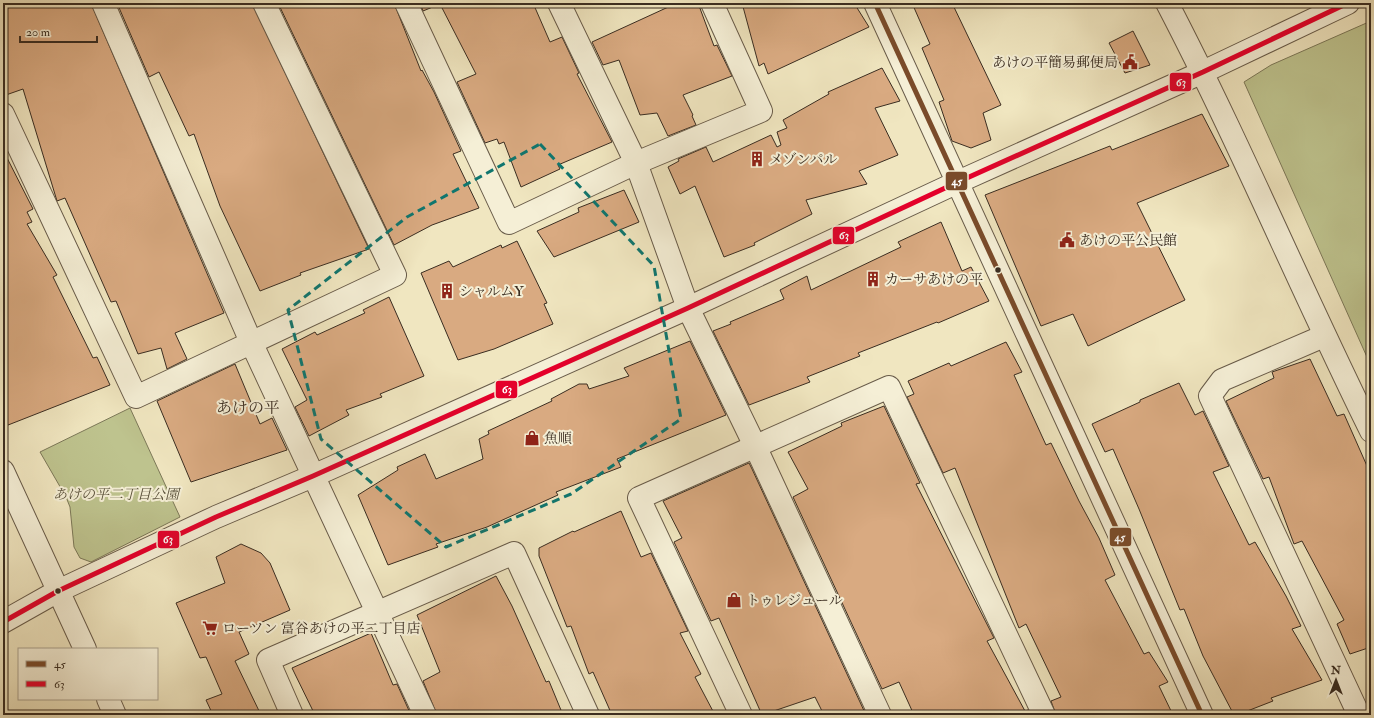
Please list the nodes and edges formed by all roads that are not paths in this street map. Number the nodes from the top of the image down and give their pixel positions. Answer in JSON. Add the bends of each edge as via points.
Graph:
{"nodes":[{"id":1,"x":103,"y":3,"type":"edge"},
{"id":2,"x":264,"y":3,"type":"edge"},
{"id":3,"x":406,"y":3,"type":"edge"},
{"id":4,"x":559,"y":3,"type":"edge"},
{"id":5,"x":712,"y":3,"type":"edge"},
{"id":6,"x":875,"y":3,"type":"edge"},
{"id":7,"x":1168,"y":3,"type":"edge"},
{"id":8,"x":1348,"y":3,"type":"edge"},
{"id":9,"x":1203,"y":72,"type":"junction"},
{"id":10,"x":3,"y":114,"type":"edge"},
{"id":11,"x":636,"y":163,"type":"junction"},
{"id":12,"x":958,"y":182,"type":"junction"},
{"id":13,"x":688,"y":308,"type":"junction"},
{"id":14,"x":1324,"y":336,"type":"junction"},
{"id":15,"x":251,"y":342,"type":"junction"},
{"id":16,"x":1371,"y":431,"type":"edge"},
{"id":17,"x":756,"y":448,"type":"junction"},
{"id":18,"x":3,"y":471,"type":"edge"},
{"id":19,"x":313,"y":476,"type":"junction"},
{"id":20,"x":58,"y":591,"type":"junction"},
{"id":21,"x":377,"y":613,"type":"junction"},
{"id":22,"x":3,"y":622,"type":"edge"},
{"id":23,"x":85,"y":648,"type":"edge"},
{"id":24,"x":108,"y":700,"type":"edge"},
{"id":25,"x":1360,"y":712,"type":"edge"},
{"id":26,"x":115,"y":715,"type":"edge"},
{"id":27,"x":292,"y":715,"type":"edge"},
{"id":28,"x":426,"y":715,"type":"edge"},
{"id":29,"x":588,"y":715,"type":"edge"},
{"id":30,"x":741,"y":715,"type":"edge"},
{"id":31,"x":880,"y":715,"type":"edge"},
{"id":32,"x":1044,"y":715,"type":"edge"},
{"id":33,"x":1202,"y":715,"type":"edge"}],
"edges":[{"from":1,"to":15,"type":"street"},
{"from":2,"to":15,"type":"street","via":[[395,275]]},
{"from":3,"to":11,"type":"street","via":[[509,223]]},
{"from":4,"to":11,"type":"street"},
{"from":5,"to":11,"type":"street","via":[[761,111]]},
{"from":6,"to":12,"type":"street"},
{"from":7,"to":9,"type":"street"},
{"from":8,"to":9,"type":"street"},
{"from":9,"to":12,"type":"street"},
{"from":9,"to":14,"type":"street"},
{"from":10,"to":15,"type":"street","via":[[136,397]]},
{"from":11,"to":13,"type":"street"},
{"from":12,"to":13,"type":"street"},
{"from":12,"to":33,"type":"street"},
{"from":13,"to":17,"type":"street"},
{"from":13,"to":19,"type":"street"},
{"from":14,"to":16,"type":"street"},
{"from":14,"to":25,"type":"street","via":[[1222,380],[1210,396]]},
{"from":15,"to":19,"type":"street"},
{"from":17,"to":30,"type":"street","via":[[639,498]]},
{"from":17,"to":31,"type":"street"},
{"from":17,"to":32,"type":"street","via":[[889,388]]},
{"from":18,"to":20,"type":"street"},
{"from":19,"to":20,"type":"street"},
{"from":19,"to":21,"type":"street"},
{"from":20,"to":22,"type":"street"},
{"from":20,"to":23,"type":"street"},
{"from":21,"to":27,"type":"street","via":[[268,660]]},
{"from":21,"to":28,"type":"street"},
{"from":21,"to":29,"type":"street","via":[[514,553]]},
{"from":24,"to":26,"type":"street"}]}
